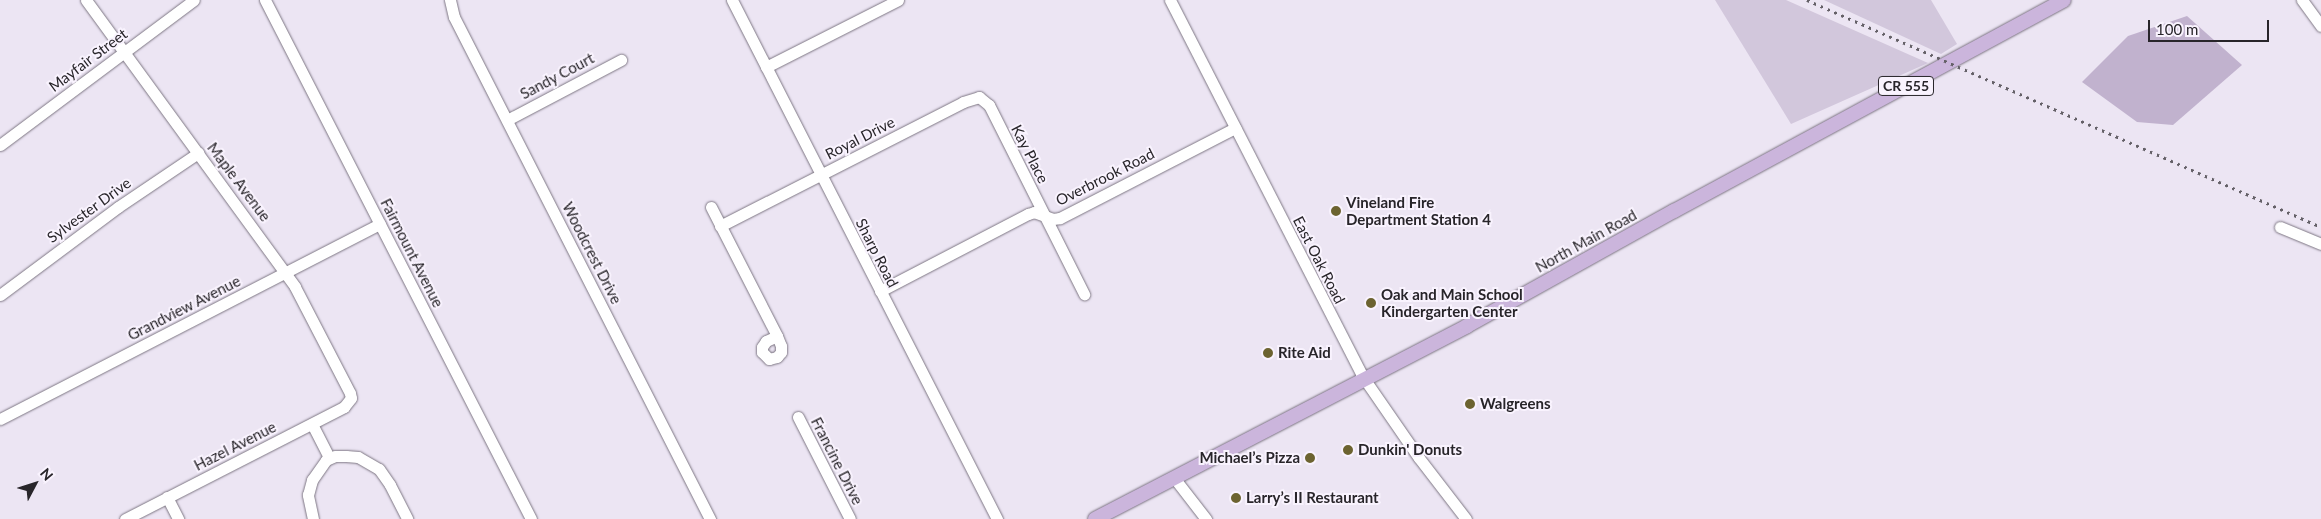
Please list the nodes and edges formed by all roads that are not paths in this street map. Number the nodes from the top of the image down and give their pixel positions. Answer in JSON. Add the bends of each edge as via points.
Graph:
{"nodes":[{"id":1,"x":86,"y":0,"type":"edge"},
{"id":2,"x":194,"y":0,"type":"edge"},
{"id":3,"x":266,"y":0,"type":"edge"},
{"id":4,"x":450,"y":0,"type":"edge"},
{"id":5,"x":732,"y":0,"type":"edge"},
{"id":6,"x":898,"y":0,"type":"edge"},
{"id":7,"x":1170,"y":0,"type":"edge"},
{"id":8,"x":2064,"y":0,"type":"edge"},
{"id":9,"x":2302,"y":0,"type":"edge"},
{"id":10,"x":879,"y":4,"type":"edge"},
{"id":11,"x":2321,"y":26,"type":"edge"},
{"id":12,"x":123,"y":52,"type":"junction"},
{"id":13,"x":620,"y":60,"type":"dead end"},
{"id":14,"x":766,"y":67,"type":"junction"},
{"id":15,"x":507,"y":120,"type":"junction"},
{"id":16,"x":912,"y":128,"type":"joint"},
{"id":17,"x":1235,"y":128,"type":"junction"},
{"id":18,"x":0,"y":145,"type":"edge"},
{"id":19,"x":198,"y":153,"type":"junction"},
{"id":20,"x":821,"y":175,"type":"junction"},
{"id":21,"x":710,"y":207,"type":"dead end"},
{"id":22,"x":1044,"y":216,"type":"junction"},
{"id":23,"x":380,"y":224,"type":"junction"},
{"id":24,"x":720,"y":226,"type":"junction"},
{"id":25,"x":2280,"y":227,"type":"dead end"},
{"id":26,"x":2321,"y":244,"type":"edge"},
{"id":27,"x":286,"y":273,"type":"junction"},
{"id":28,"x":880,"y":291,"type":"junction"},
{"id":29,"x":1084,"y":294,"type":"dead end"},
{"id":30,"x":0,"y":295,"type":"edge"},
{"id":31,"x":776,"y":336,"type":"dead end"},
{"id":32,"x":1365,"y":380,"type":"junction"},
{"id":33,"x":350,"y":394,"type":"joint"},
{"id":34,"x":798,"y":417,"type":"dead end"},
{"id":35,"x":0,"y":419,"type":"edge"},
{"id":36,"x":312,"y":424,"type":"junction"},
{"id":37,"x":329,"y":458,"type":"junction"},
{"id":38,"x":1175,"y":479,"type":"junction"},
{"id":39,"x":167,"y":497,"type":"junction"},
{"id":40,"x":125,"y":519,"type":"edge"},
{"id":41,"x":178,"y":519,"type":"edge"},
{"id":42,"x":313,"y":519,"type":"edge"},
{"id":43,"x":407,"y":519,"type":"edge"},
{"id":44,"x":531,"y":519,"type":"edge"},
{"id":45,"x":710,"y":519,"type":"edge"},
{"id":46,"x":850,"y":519,"type":"edge"},
{"id":47,"x":997,"y":519,"type":"edge"},
{"id":48,"x":1095,"y":519,"type":"edge"},
{"id":49,"x":1206,"y":519,"type":"edge"},
{"id":50,"x":1466,"y":519,"type":"edge"}],
"edges":[{"from":1,"to":12,"type":"street","name":"Maple Avenue"},
{"from":2,"to":12,"type":"street","name":"Mayfair Street"},
{"from":3,"to":23,"type":"street","name":"Fairmount Avenue"},
{"from":4,"to":15,"type":"street","name":"Woodcrest Drive","via":[[454,17]]},
{"from":5,"to":14,"type":"street","name":"Sharp Road"},
{"from":6,"to":10,"type":"street"},
{"from":7,"to":17,"type":"street","name":"East Oak Road"},
{"from":8,"to":32,"type":"main road","name":"North Main Road","number":"CR 555"},
{"from":9,"to":11,"type":"street"},
{"from":10,"to":14,"type":"street"},
{"from":12,"to":18,"type":"street","name":"Mayfair Street"},
{"from":12,"to":19,"type":"street","name":"Maple Avenue"},
{"from":13,"to":15,"type":"street","name":"Sandy Court"},
{"from":14,"to":20,"type":"street","name":"Sharp Road"},
{"from":15,"to":45,"type":"street","name":"Woodcrest Drive"},
{"from":16,"to":20,"type":"street","name":"Royal Drive"},
{"from":16,"to":22,"type":"street","name":"Kay Place","via":[[974,97],[984,99]]},
{"from":17,"to":22,"type":"street","name":"Overbrook Road","via":[[1060,218]]},
{"from":17,"to":32,"type":"street","name":"East Oak Road"},
{"from":19,"to":27,"type":"street","name":"Maple Avenue"},
{"from":19,"to":30,"type":"street","name":"Sylvester Drive","via":[[118,207]]},
{"from":20,"to":24,"type":"street","name":"Royal Drive"},
{"from":20,"to":28,"type":"street","name":"Sharp Road"},
{"from":21,"to":24,"type":"street"},
{"from":22,"to":28,"type":"street","name":"Overbrook Road","via":[[1034,212],[1028,214]]},
{"from":22,"to":29,"type":"street","name":"Kay Place"},
{"from":23,"to":27,"type":"street","name":"Grandview Avenue"},
{"from":23,"to":44,"type":"street","name":"Fairmount Avenue"},
{"from":24,"to":31,"type":"street"},
{"from":25,"to":26,"type":"street"},
{"from":27,"to":33,"type":"street","name":"Maple Avenue"},
{"from":27,"to":35,"type":"street","name":"Grandview Avenue"},
{"from":28,"to":47,"type":"street","name":"Sharp Road"},
{"from":32,"to":38,"type":"main road","name":"North Main Road","number":"CR 555"},
{"from":32,"to":50,"type":"street","name":"East Oak Road"},
{"from":33,"to":36,"type":"street","name":"Hazel Avenue","via":[[347,405]]},
{"from":34,"to":46,"type":"street","name":"Francine Drive"},
{"from":36,"to":37,"type":"street"},
{"from":36,"to":39,"type":"street","name":"Hazel Avenue"},
{"from":37,"to":42,"type":"street","via":[[319,467],[309,488]]},
{"from":37,"to":43,"type":"street","via":[[358,457],[373,464],[390,485]]},
{"from":38,"to":48,"type":"main road","name":"North Main Road","number":"CR 555"},
{"from":38,"to":49,"type":"street"},
{"from":39,"to":40,"type":"street","name":"Hazel Avenue"},
{"from":39,"to":41,"type":"street"}]}
